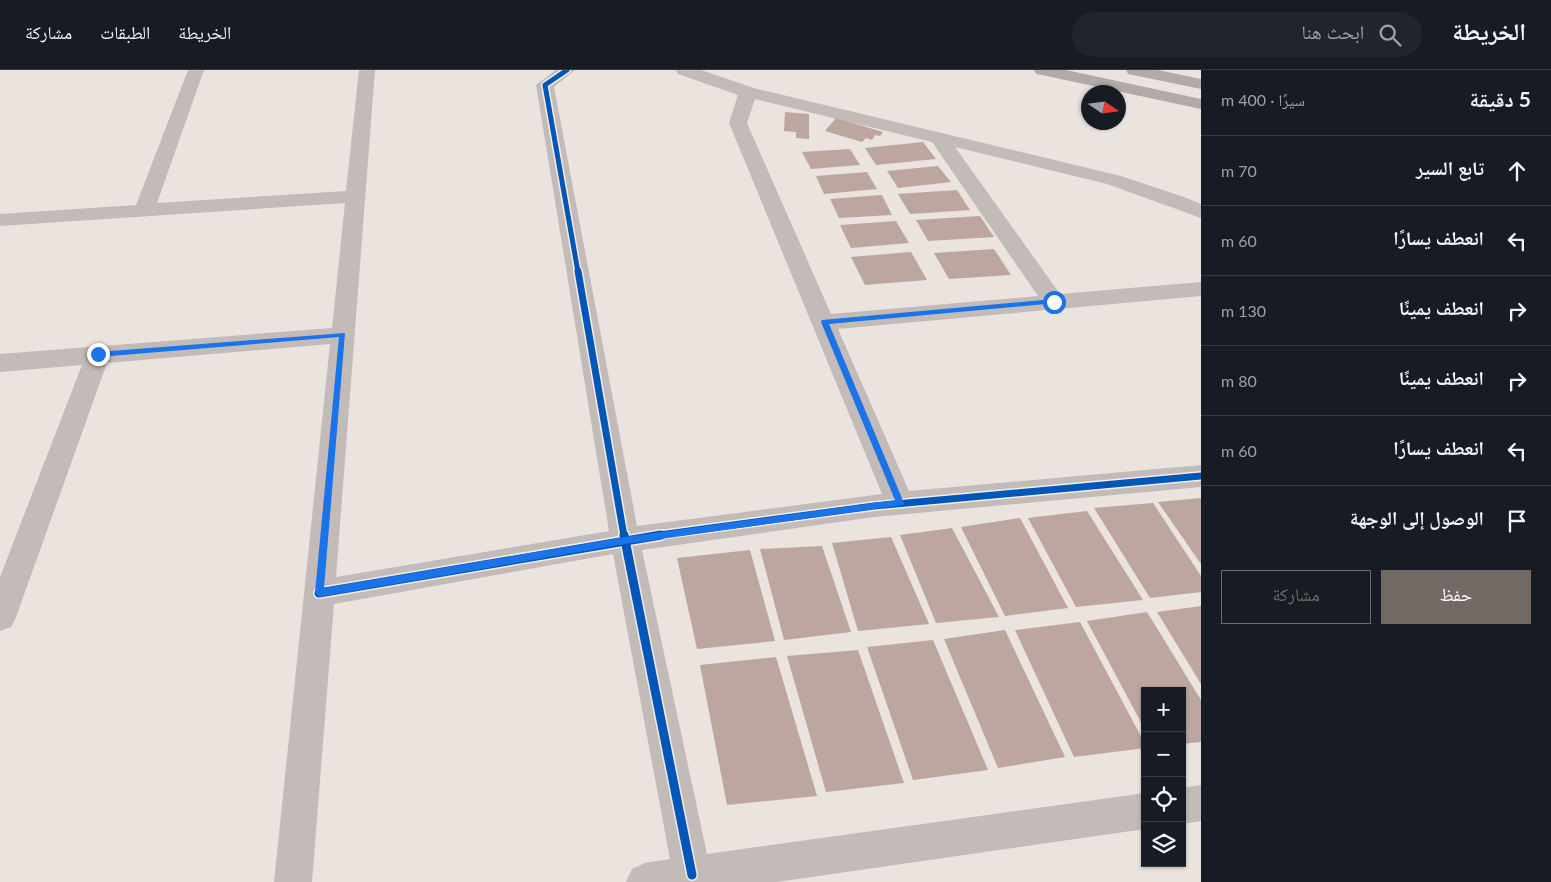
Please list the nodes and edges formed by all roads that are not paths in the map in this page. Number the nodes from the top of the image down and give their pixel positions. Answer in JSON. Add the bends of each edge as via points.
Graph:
{"nodes":[{"id":1,"x":196,"y":70,"type":"edge"},
{"id":2,"x":367,"y":70,"type":"edge"},
{"id":3,"x":567,"y":70,"type":"edge"},
{"id":4,"x":684,"y":70,"type":"edge"},
{"id":5,"x":1042,"y":70,"type":"edge"},
{"id":6,"x":1134,"y":70,"type":"edge"},
{"id":7,"x":1201,"y":84,"type":"edge"},
{"id":8,"x":748,"y":92,"type":"junction"},
{"id":9,"x":1201,"y":104,"type":"edge"},
{"id":10,"x":939,"y":138,"type":"junction"},
{"id":11,"x":356,"y":196,"type":"junction"},
{"id":12,"x":144,"y":210,"type":"junction"},
{"id":13,"x":1201,"y":212,"type":"edge"},
{"id":14,"x":0,"y":220,"type":"edge"},
{"id":15,"x":1201,"y":288,"type":"edge"},
{"id":16,"x":1054,"y":302,"type":"junction"},
{"id":17,"x":824,"y":322,"type":"junction"},
{"id":18,"x":342,"y":335,"type":"junction"},
{"id":19,"x":98,"y":354,"type":"junction"},
{"id":20,"x":0,"y":362,"type":"edge"},
{"id":21,"x":1201,"y":476,"type":"edge"},
{"id":22,"x":900,"y":503,"type":"junction"},
{"id":23,"x":625,"y":540,"type":"junction"},
{"id":24,"x":319,"y":593,"type":"junction"},
{"id":25,"x":0,"y":617,"type":"edge"},
{"id":26,"x":1201,"y":803,"type":"edge"},
{"id":27,"x":1186,"y":805,"type":"edge"},
{"id":28,"x":1141,"y":812,"type":"edge"},
{"id":29,"x":692,"y":875,"type":"junction"},
{"id":30,"x":292,"y":882,"type":"edge"},
{"id":31,"x":645,"y":882,"type":"edge"}],
"edges":[{"from":1,"to":12,"type":"street"},
{"from":2,"to":11,"type":"street"},
{"from":3,"to":23,"type":"street","via":[[545,85]]},
{"from":4,"to":8,"type":"street"},
{"from":5,"to":9,"type":"main road"},
{"from":6,"to":7,"type":"main road"},
{"from":8,"to":10,"type":"street"},
{"from":8,"to":17,"type":"street","via":[[738,123]]},
{"from":10,"to":13,"type":"street","via":[[1114,180]]},
{"from":10,"to":16,"type":"street"},
{"from":11,"to":12,"type":"street"},
{"from":11,"to":18,"type":"street"},
{"from":12,"to":14,"type":"street"},
{"from":15,"to":16,"type":"street"},
{"from":16,"to":17,"type":"street"},
{"from":17,"to":22,"type":"street"},
{"from":18,"to":19,"type":"street"},
{"from":18,"to":24,"type":"street"},
{"from":19,"to":20,"type":"street"},
{"from":19,"to":25,"type":"street"},
{"from":21,"to":22,"type":"street"},
{"from":22,"to":23,"type":"street"},
{"from":23,"to":24,"type":"street"},
{"from":23,"to":29,"type":"street"},
{"from":24,"to":30,"type":"street"},
{"from":26,"to":27,"type":"street"},
{"from":28,"to":29,"type":"street"},
{"from":29,"to":31,"type":"street"}]}
